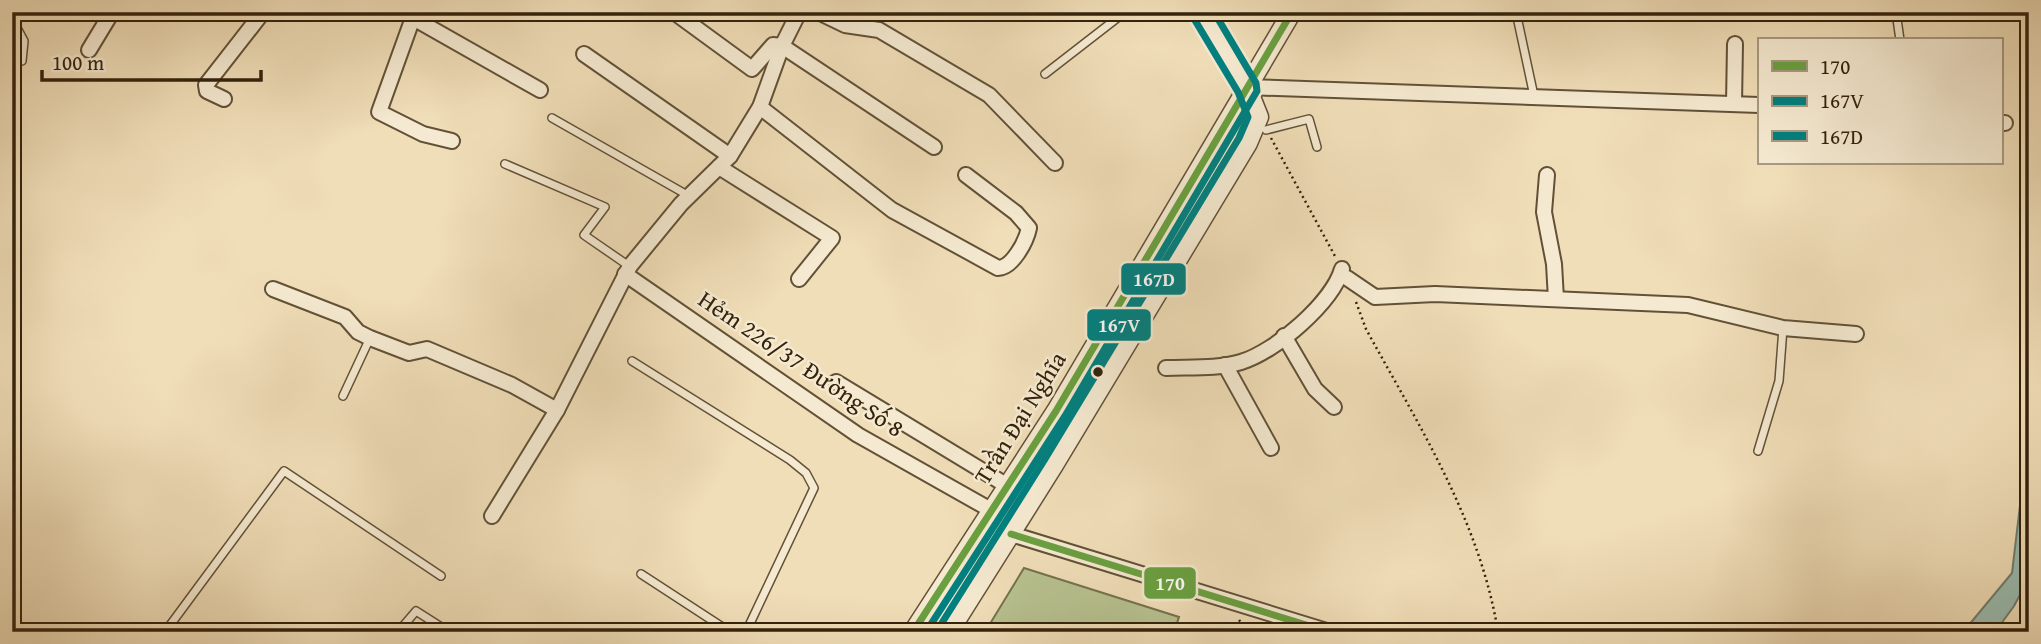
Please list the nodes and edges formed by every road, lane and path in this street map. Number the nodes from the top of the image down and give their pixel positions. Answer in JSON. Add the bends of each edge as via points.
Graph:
{"nodes":[{"id":1,"x":112,"y":12,"type":"edge"},
{"id":2,"x":263,"y":12,"type":"edge"},
{"id":3,"x":674,"y":12,"type":"edge"},
{"id":4,"x":799,"y":12,"type":"edge"},
{"id":5,"x":818,"y":12,"type":"edge"},
{"id":6,"x":1125,"y":12,"type":"edge"},
{"id":7,"x":1202,"y":12,"type":"edge"},
{"id":8,"x":1292,"y":12,"type":"edge"},
{"id":9,"x":1516,"y":12,"type":"edge"},
{"id":10,"x":1896,"y":12,"type":"edge"},
{"id":11,"x":414,"y":15,"type":"edge"},
{"id":12,"x":12,"y":19,"type":"edge"},
{"id":13,"x":1900,"y":38,"type":"edge"},
{"id":14,"x":1735,"y":44,"type":"dead end"},
{"id":15,"x":782,"y":46,"type":"junction"},
{"id":16,"x":89,"y":50,"type":"dead end"},
{"id":17,"x":584,"y":54,"type":"dead end"},
{"id":18,"x":22,"y":61,"type":"dead end"},
{"id":19,"x":1045,"y":74,"type":"dead end"},
{"id":20,"x":1247,"y":87,"type":"junction"},
{"id":21,"x":540,"y":90,"type":"dead end"},
{"id":22,"x":1534,"y":96,"type":"junction"},
{"id":23,"x":223,"y":99,"type":"dead end"},
{"id":24,"x":1734,"y":104,"type":"junction"},
{"id":25,"x":1758,"y":105,"type":"edge"},
{"id":26,"x":760,"y":107,"type":"junction"},
{"id":27,"x":552,"y":118,"type":"dead end"},
{"id":28,"x":1262,"y":123,"type":"junction"},
{"id":29,"x":453,"y":142,"type":"dead end"},
{"id":30,"x":934,"y":147,"type":"dead end"},
{"id":31,"x":1317,"y":147,"type":"dead end"},
{"id":32,"x":730,"y":156,"type":"junction"},
{"id":33,"x":1055,"y":163,"type":"dead end"},
{"id":34,"x":505,"y":164,"type":"dead end"},
{"id":35,"x":719,"y":167,"type":"junction"},
{"id":36,"x":966,"y":175,"type":"dead end"},
{"id":37,"x":1547,"y":175,"type":"dead end"},
{"id":38,"x":689,"y":197,"type":"junction"},
{"id":39,"x":627,"y":270,"type":"junction"},
{"id":40,"x":1345,"y":274,"type":"junction"},
{"id":41,"x":799,"y":279,"type":"dead end"},
{"id":42,"x":273,"y":289,"type":"dead end"},
{"id":43,"x":1556,"y":299,"type":"junction"},
{"id":44,"x":1783,"y":328,"type":"junction"},
{"id":45,"x":1856,"y":334,"type":"dead end"},
{"id":46,"x":1284,"y":336,"type":"junction"},
{"id":47,"x":370,"y":338,"type":"junction"},
{"id":48,"x":632,"y":361,"type":"dead end"},
{"id":49,"x":1225,"y":365,"type":"junction"},
{"id":50,"x":1166,"y":368,"type":"dead end"},
{"id":51,"x":836,"y":382,"type":"dead end"},
{"id":52,"x":343,"y":396,"type":"dead end"},
{"id":53,"x":1334,"y":407,"type":"dead end"},
{"id":54,"x":557,"y":410,"type":"junction"},
{"id":55,"x":1044,"y":429,"type":"junction"},
{"id":56,"x":1066,"y":444,"type":"junction"},
{"id":57,"x":1271,"y":448,"type":"dead end"},
{"id":58,"x":1758,"y":451,"type":"dead end"},
{"id":59,"x":1006,"y":485,"type":"junction"},
{"id":60,"x":991,"y":510,"type":"junction"},
{"id":61,"x":492,"y":516,"type":"dead end"},
{"id":62,"x":1011,"y":534,"type":"junction"},
{"id":63,"x":641,"y":574,"type":"dead end"},
{"id":64,"x":441,"y":576,"type":"dead end"},
{"id":65,"x":165,"y":632,"type":"edge"},
{"id":66,"x":398,"y":632,"type":"edge"},
{"id":67,"x":449,"y":632,"type":"edge"},
{"id":68,"x":730,"y":632,"type":"edge"},
{"id":69,"x":746,"y":632,"type":"edge"},
{"id":70,"x":914,"y":632,"type":"edge"},
{"id":71,"x":949,"y":632,"type":"edge"},
{"id":72,"x":1330,"y":632,"type":"edge"},
{"id":73,"x":1498,"y":632,"type":"edge"}],
"edges":[{"from":1,"to":16,"type":"street"},
{"from":2,"to":23,"type":"street","via":[[206,85],[207,91]]},
{"from":3,"to":15,"type":"street","via":[[752,69],[773,45]]},
{"from":4,"to":15,"type":"street"},
{"from":5,"to":33,"type":"street","via":[[845,25],[879,30],[989,95]]},
{"from":6,"to":19,"type":"lane"},
{"from":7,"to":20,"type":"street"},
{"from":8,"to":20,"type":"street","name":"Trần Đại Nghĩa"},
{"from":9,"to":22,"type":"lane"},
{"from":10,"to":13,"type":"lane"},
{"from":11,"to":21,"type":"street"},
{"from":11,"to":29,"type":"street","via":[[379,111],[413,130]]},
{"from":12,"to":18,"type":"lane","via":[[24,41]]},
{"from":14,"to":24,"type":"street"},
{"from":15,"to":26,"type":"street"},
{"from":15,"to":30,"type":"street"},
{"from":17,"to":32,"type":"street"},
{"from":20,"to":22,"type":"street"},
{"from":20,"to":28,"type":"street"},
{"from":20,"to":55,"type":"street","name":"Trần Đại Nghĩa"},
{"from":22,"to":24,"type":"street"},
{"from":24,"to":25,"type":"street"},
{"from":26,"to":32,"type":"street"},
{"from":26,"to":36,"type":"street","via":[[892,210],[1003,268],[1010,264],[1029,228]]},
{"from":27,"to":38,"type":"lane"},
{"from":28,"to":31,"type":"lane","via":[[1309,118]]},
{"from":28,"to":40,"type":"path"},
{"from":28,"to":56,"type":"street"},
{"from":32,"to":35,"type":"street"},
{"from":34,"to":39,"type":"lane","via":[[605,207],[584,236]]},
{"from":35,"to":38,"type":"street"},
{"from":35,"to":41,"type":"street","via":[[832,238]]},
{"from":37,"to":43,"type":"street","via":[[1544,212]]},
{"from":38,"to":39,"type":"street"},
{"from":39,"to":54,"type":"street"},
{"from":39,"to":60,"type":"street","name":"Hẻm 226/37 Đường Số 8","via":[[858,435]]},
{"from":40,"to":43,"type":"street","via":[[1375,297],[1434,294]]},
{"from":40,"to":46,"type":"street","via":[[1298,327]]},
{"from":40,"to":73,"type":"path","via":[[1366,329],[1453,487],[1492,593]]},
{"from":42,"to":47,"type":"street","via":[[345,317]]},
{"from":43,"to":44,"type":"street","via":[[1688,305]]},
{"from":44,"to":45,"type":"street"},
{"from":44,"to":58,"type":"lane","via":[[1779,381]]},
{"from":46,"to":49,"type":"street","via":[[1244,361]]},
{"from":46,"to":53,"type":"street","via":[[1315,389]]},
{"from":47,"to":52,"type":"lane"},
{"from":47,"to":54,"type":"street","via":[[409,353],[427,349]]},
{"from":48,"to":69,"type":"lane","via":[[790,460],[806,473],[814,488]]},
{"from":49,"to":50,"type":"street"},
{"from":49,"to":57,"type":"street"},
{"from":51,"to":59,"type":"street"},
{"from":54,"to":61,"type":"street"},
{"from":55,"to":56,"type":"street"},
{"from":55,"to":59,"type":"street","name":"Trần Đại Nghĩa"},
{"from":56,"to":62,"type":"street"},
{"from":59,"to":60,"type":"street","name":"Trần Đại Nghĩa"},
{"from":60,"to":70,"type":"street","name":"Trần Đại Nghĩa"},
{"from":62,"to":71,"type":"street"},
{"from":62,"to":72,"type":"street"},
{"from":63,"to":68,"type":"lane"},
{"from":64,"to":65,"type":"lane","via":[[284,471]]},
{"from":66,"to":67,"type":"lane","via":[[419,611]]}]}
